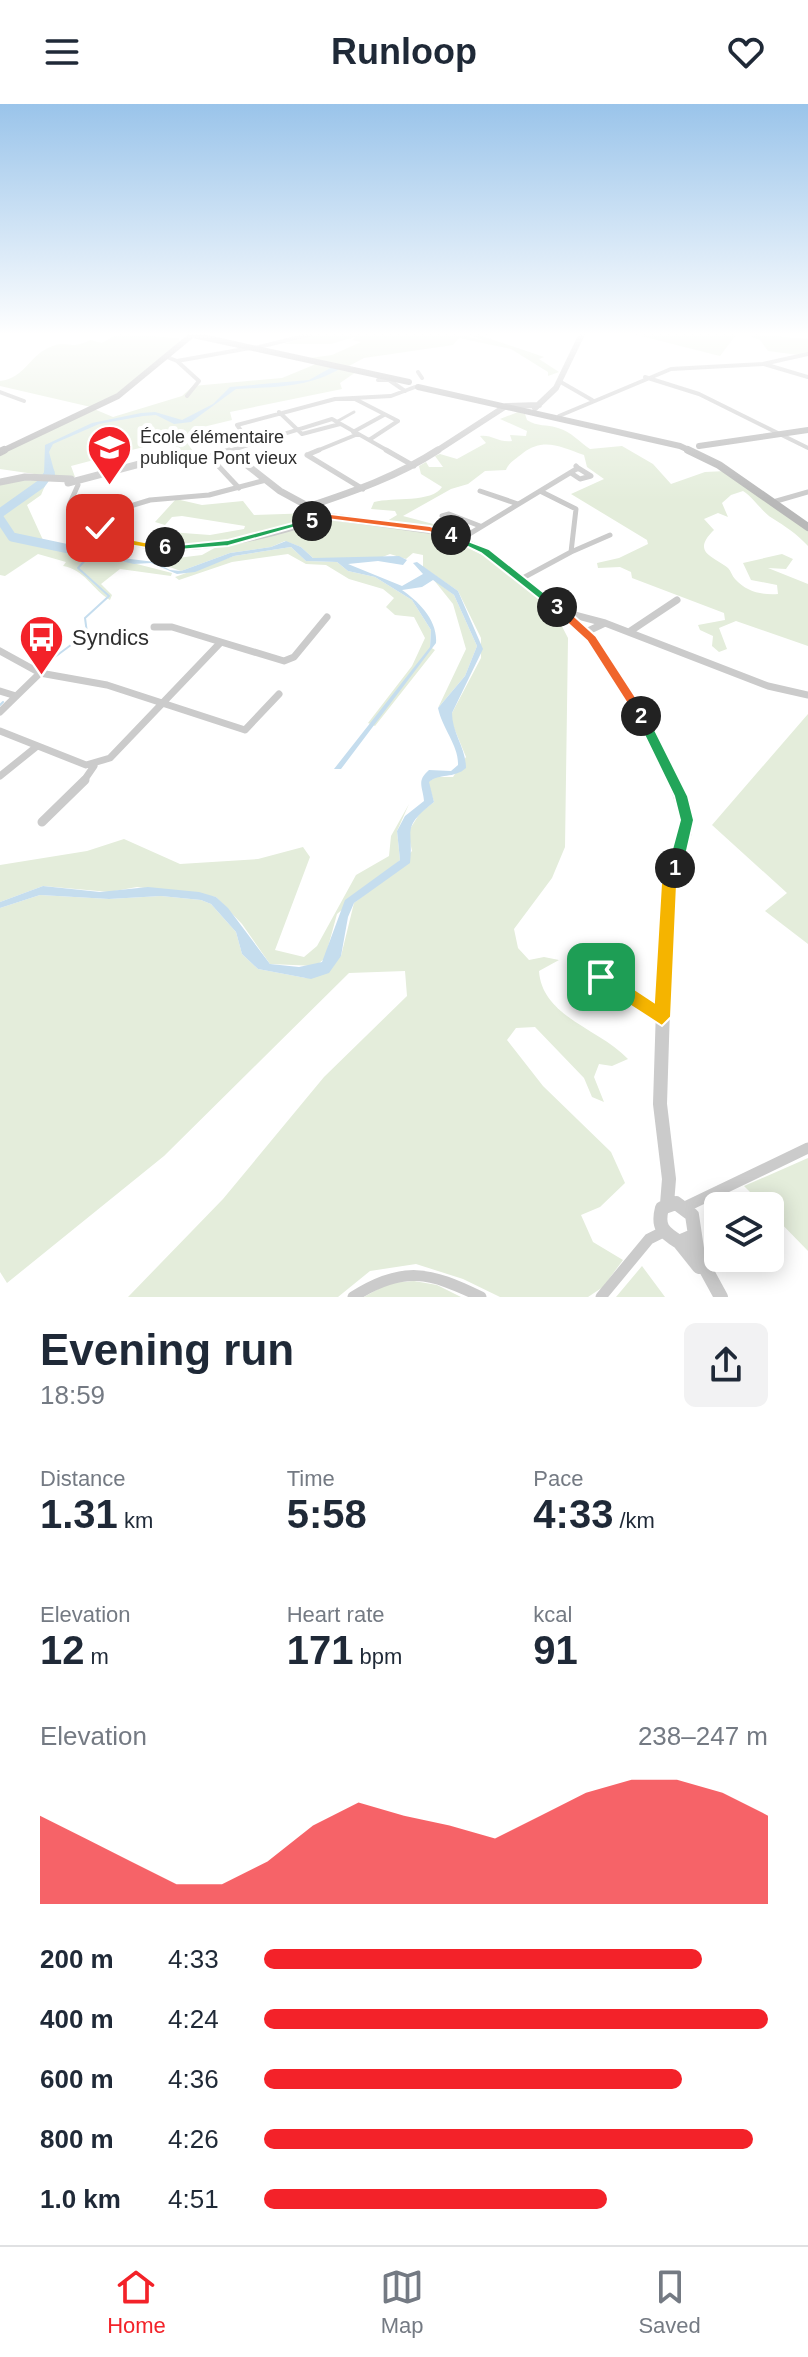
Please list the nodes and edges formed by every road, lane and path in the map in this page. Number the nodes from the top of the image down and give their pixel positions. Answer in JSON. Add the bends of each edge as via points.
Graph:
{"nodes":[{"id":1,"x":126,"y":390,"type":"edge"},
{"id":2,"x":192,"y":390,"type":"edge"},
{"id":3,"x":402,"y":390,"type":"edge"},
{"id":4,"x":438,"y":390,"type":"edge"},
{"id":5,"x":438,"y":390,"type":"edge"},
{"id":6,"x":555,"y":390,"type":"edge"},
{"id":7,"x":574,"y":390,"type":"edge"},
{"id":8,"x":616,"y":390,"type":"edge"},
{"id":9,"x":685,"y":390,"type":"edge"},
{"id":10,"x":0,"y":392,"type":"edge"},
{"id":11,"x":187,"y":396,"type":"dead end"},
{"id":12,"x":353,"y":398,"type":"junction"},
{"id":13,"x":592,"y":400,"type":"junction"},
{"id":14,"x":24,"y":401,"type":"dead end"},
{"id":15,"x":506,"y":406,"type":"junction"},
{"id":16,"x":536,"y":408,"type":"junction"},
{"id":17,"x":520,"y":409,"type":"junction"},
{"id":18,"x":499,"y":411,"type":"junction"},
{"id":19,"x":279,"y":412,"type":"junction"},
{"id":20,"x":354,"y":412,"type":"dead end"},
{"id":21,"x":384,"y":415,"type":"junction"},
{"id":22,"x":559,"y":416,"type":"junction"},
{"id":23,"x":573,"y":420,"type":"junction"},
{"id":24,"x":335,"y":422,"type":"junction"},
{"id":25,"x":294,"y":428,"type":"junction"},
{"id":26,"x":808,"y":430,"type":"edge"},
{"id":27,"x":356,"y":433,"type":"junction"},
{"id":28,"x":779,"y":434,"type":"junction"},
{"id":29,"x":369,"y":440,"type":"junction"},
{"id":30,"x":249,"y":442,"type":"junction"},
{"id":31,"x":696,"y":448,"type":"junction"},
{"id":32,"x":808,"y":448,"type":"edge"},
{"id":33,"x":229,"y":451,"type":"junction"},
{"id":34,"x":0,"y":452,"type":"edge"},
{"id":35,"x":210,"y":457,"type":"junction"},
{"id":36,"x":414,"y":466,"type":"junction"},
{"id":37,"x":566,"y":474,"type":"junction"},
{"id":38,"x":73,"y":480,"type":"junction"},
{"id":39,"x":266,"y":480,"type":"junction"},
{"id":40,"x":0,"y":482,"type":"edge"},
{"id":41,"x":239,"y":488,"type":"junction"},
{"id":42,"x":363,"y":489,"type":"junction"},
{"id":43,"x":480,"y":491,"type":"dead end"},
{"id":44,"x":540,"y":491,"type":"junction"},
{"id":45,"x":808,"y":492,"type":"edge"},
{"id":46,"x":773,"y":502,"type":"junction"},
{"id":47,"x":518,"y":504,"type":"junction"},
{"id":48,"x":310,"y":506,"type":"junction"},
{"id":49,"x":326,"y":516,"type":"junction"},
{"id":50,"x":442,"y":516,"type":"dead end"},
{"id":51,"x":91,"y":518,"type":"junction"},
{"id":52,"x":480,"y":526,"type":"junction"},
{"id":53,"x":808,"y":527,"type":"edge"},
{"id":54,"x":610,"y":535,"type":"dead end"},
{"id":55,"x":461,"y":539,"type":"junction"},
{"id":56,"x":571,"y":552,"type":"junction"},
{"id":57,"x":521,"y":579,"type":"junction"},
{"id":58,"x":677,"y":600,"type":"dead end"},
{"id":59,"x":563,"y":612,"type":"junction"},
{"id":60,"x":327,"y":617,"type":"dead end"},
{"id":61,"x":605,"y":623,"type":"junction"},
{"id":62,"x":154,"y":627,"type":"dead end"},
{"id":63,"x":586,"y":632,"type":"junction"},
{"id":64,"x":629,"y":632,"type":"junction"},
{"id":65,"x":221,"y":642,"type":"junction"},
{"id":66,"x":0,"y":651,"type":"edge"},
{"id":67,"x":38,"y":672,"type":"junction"},
{"id":68,"x":0,"y":691,"type":"edge"},
{"id":69,"x":279,"y":694,"type":"dead end"},
{"id":70,"x":808,"y":695,"type":"edge"},
{"id":71,"x":16,"y":696,"type":"junction"},
{"id":72,"x":166,"y":702,"type":"junction"},
{"id":73,"x":0,"y":712,"type":"edge"},
{"id":74,"x":0,"y":731,"type":"edge"},
{"id":75,"x":36,"y":747,"type":"junction"},
{"id":76,"x":94,"y":766,"type":"junction"},
{"id":77,"x":0,"y":776,"type":"edge"},
{"id":78,"x":42,"y":822,"type":"dead end"},
{"id":79,"x":601,"y":977,"type":"dead end"},
{"id":80,"x":662,"y":1017,"type":"junction"},
{"id":81,"x":808,"y":1148,"type":"edge"},
{"id":82,"x":683,"y":1219,"type":"junction"},
{"id":83,"x":663,"y":1232,"type":"junction"},
{"id":84,"x":353,"y":1297,"type":"edge"},
{"id":85,"x":481,"y":1297,"type":"edge"},
{"id":86,"x":601,"y":1297,"type":"edge"},
{"id":87,"x":721,"y":1297,"type":"edge"}],
"edges":[{"from":1,"to":34,"type":"main road"},
{"from":2,"to":11,"type":"street"},
{"from":3,"to":12,"type":"street","via":[[386,397]]},
{"from":4,"to":15,"type":"main road"},
{"from":5,"to":17,"type":"main road"},
{"from":6,"to":16,"type":"street"},
{"from":7,"to":13,"type":"street"},
{"from":8,"to":13,"type":"street"},
{"from":9,"to":28,"type":"street"},
{"from":10,"to":14,"type":"street"},
{"from":12,"to":19,"type":"street"},
{"from":12,"to":21,"type":"street"},
{"from":13,"to":22,"type":"street"},
{"from":15,"to":17,"type":"main road"},
{"from":15,"to":18,"type":"street"},
{"from":16,"to":17,"type":"main road"},
{"from":16,"to":22,"type":"main road"},
{"from":17,"to":18,"type":"street"},
{"from":17,"to":23,"type":"main road"},
{"from":18,"to":36,"type":"street"},
{"from":19,"to":25,"type":"street"},
{"from":19,"to":30,"type":"street","via":[[237,425]]},
{"from":20,"to":24,"type":"street"},
{"from":21,"to":27,"type":"street"},
{"from":21,"to":29,"type":"street","via":[[399,422]]},
{"from":22,"to":23,"type":"main road"},
{"from":23,"to":31,"type":"main road"},
{"from":24,"to":25,"type":"street"},
{"from":24,"to":25,"type":"street","via":[[302,434]]},
{"from":24,"to":27,"type":"street"},
{"from":25,"to":30,"type":"street"},
{"from":26,"to":28,"type":"main road"},
{"from":27,"to":29,"type":"street"},
{"from":27,"to":42,"type":"street","via":[[307,455]]},
{"from":28,"to":31,"type":"main road"},
{"from":28,"to":32,"type":"street"},
{"from":29,"to":36,"type":"street"},
{"from":30,"to":33,"type":"street"},
{"from":31,"to":46,"type":"main road"},
{"from":33,"to":35,"type":"street"},
{"from":33,"to":39,"type":"street"},
{"from":35,"to":38,"type":"street","via":[[172,456]]},
{"from":35,"to":41,"type":"street"},
{"from":36,"to":42,"type":"street"},
{"from":37,"to":37,"type":"street","via":[[577,467],[591,476],[580,479]]},
{"from":37,"to":44,"type":"street"},
{"from":38,"to":40,"type":"street","via":[[19,477]]},
{"from":38,"to":51,"type":"street","via":[[71,507]]},
{"from":39,"to":41,"type":"street"},
{"from":39,"to":48,"type":"street"},
{"from":41,"to":51,"type":"street","via":[[150,500]]},
{"from":42,"to":48,"type":"street"},
{"from":43,"to":47,"type":"street"},
{"from":44,"to":47,"type":"street"},
{"from":44,"to":56,"type":"street","via":[[576,509]]},
{"from":45,"to":46,"type":"street"},
{"from":46,"to":53,"type":"main road"},
{"from":47,"to":52,"type":"street"},
{"from":48,"to":49,"type":"street"},
{"from":49,"to":51,"type":"street","via":[[228,543],[168,548],[114,537]]},
{"from":49,"to":55,"type":"street","via":[[430,529]]},
{"from":50,"to":52,"type":"street"},
{"from":52,"to":55,"type":"street"},
{"from":54,"to":56,"type":"street"},
{"from":55,"to":57,"type":"street"},
{"from":56,"to":57,"type":"street"},
{"from":57,"to":59,"type":"street"},
{"from":58,"to":64,"type":"street"},
{"from":59,"to":61,"type":"street"},
{"from":59,"to":63,"type":"street"},
{"from":60,"to":65,"type":"street","via":[[294,657],[284,661]]},
{"from":61,"to":63,"type":"street"},
{"from":61,"to":64,"type":"street"},
{"from":62,"to":65,"type":"street"},
{"from":63,"to":80,"type":"street","via":[[633,700],[675,783],[687,820],[669,884]]},
{"from":64,"to":70,"type":"street","via":[[768,686]]},
{"from":65,"to":72,"type":"street"},
{"from":66,"to":67,"type":"street"},
{"from":67,"to":71,"type":"street"},
{"from":67,"to":72,"type":"street"},
{"from":68,"to":71,"type":"street"},
{"from":69,"to":72,"type":"street","via":[[245,730]]},
{"from":71,"to":73,"type":"street"},
{"from":72,"to":76,"type":"street","via":[[110,758]]},
{"from":74,"to":75,"type":"street"},
{"from":75,"to":76,"type":"street"},
{"from":75,"to":77,"type":"street"},
{"from":76,"to":78,"type":"street"},
{"from":79,"to":80,"type":"street"},
{"from":80,"to":82,"type":"street","via":[[660,1104],[669,1179]]},
{"from":81,"to":82,"type":"street","via":[[750,1174]]},
{"from":82,"to":83,"type":"street"},
{"from":82,"to":83,"type":"street","via":[[659,1213]]},
{"from":82,"to":87,"type":"street"},
{"from":83,"to":86,"type":"street","via":[[649,1239]]},
{"from":84,"to":85,"type":"street","via":[[384,1279],[421,1272]]}]}
